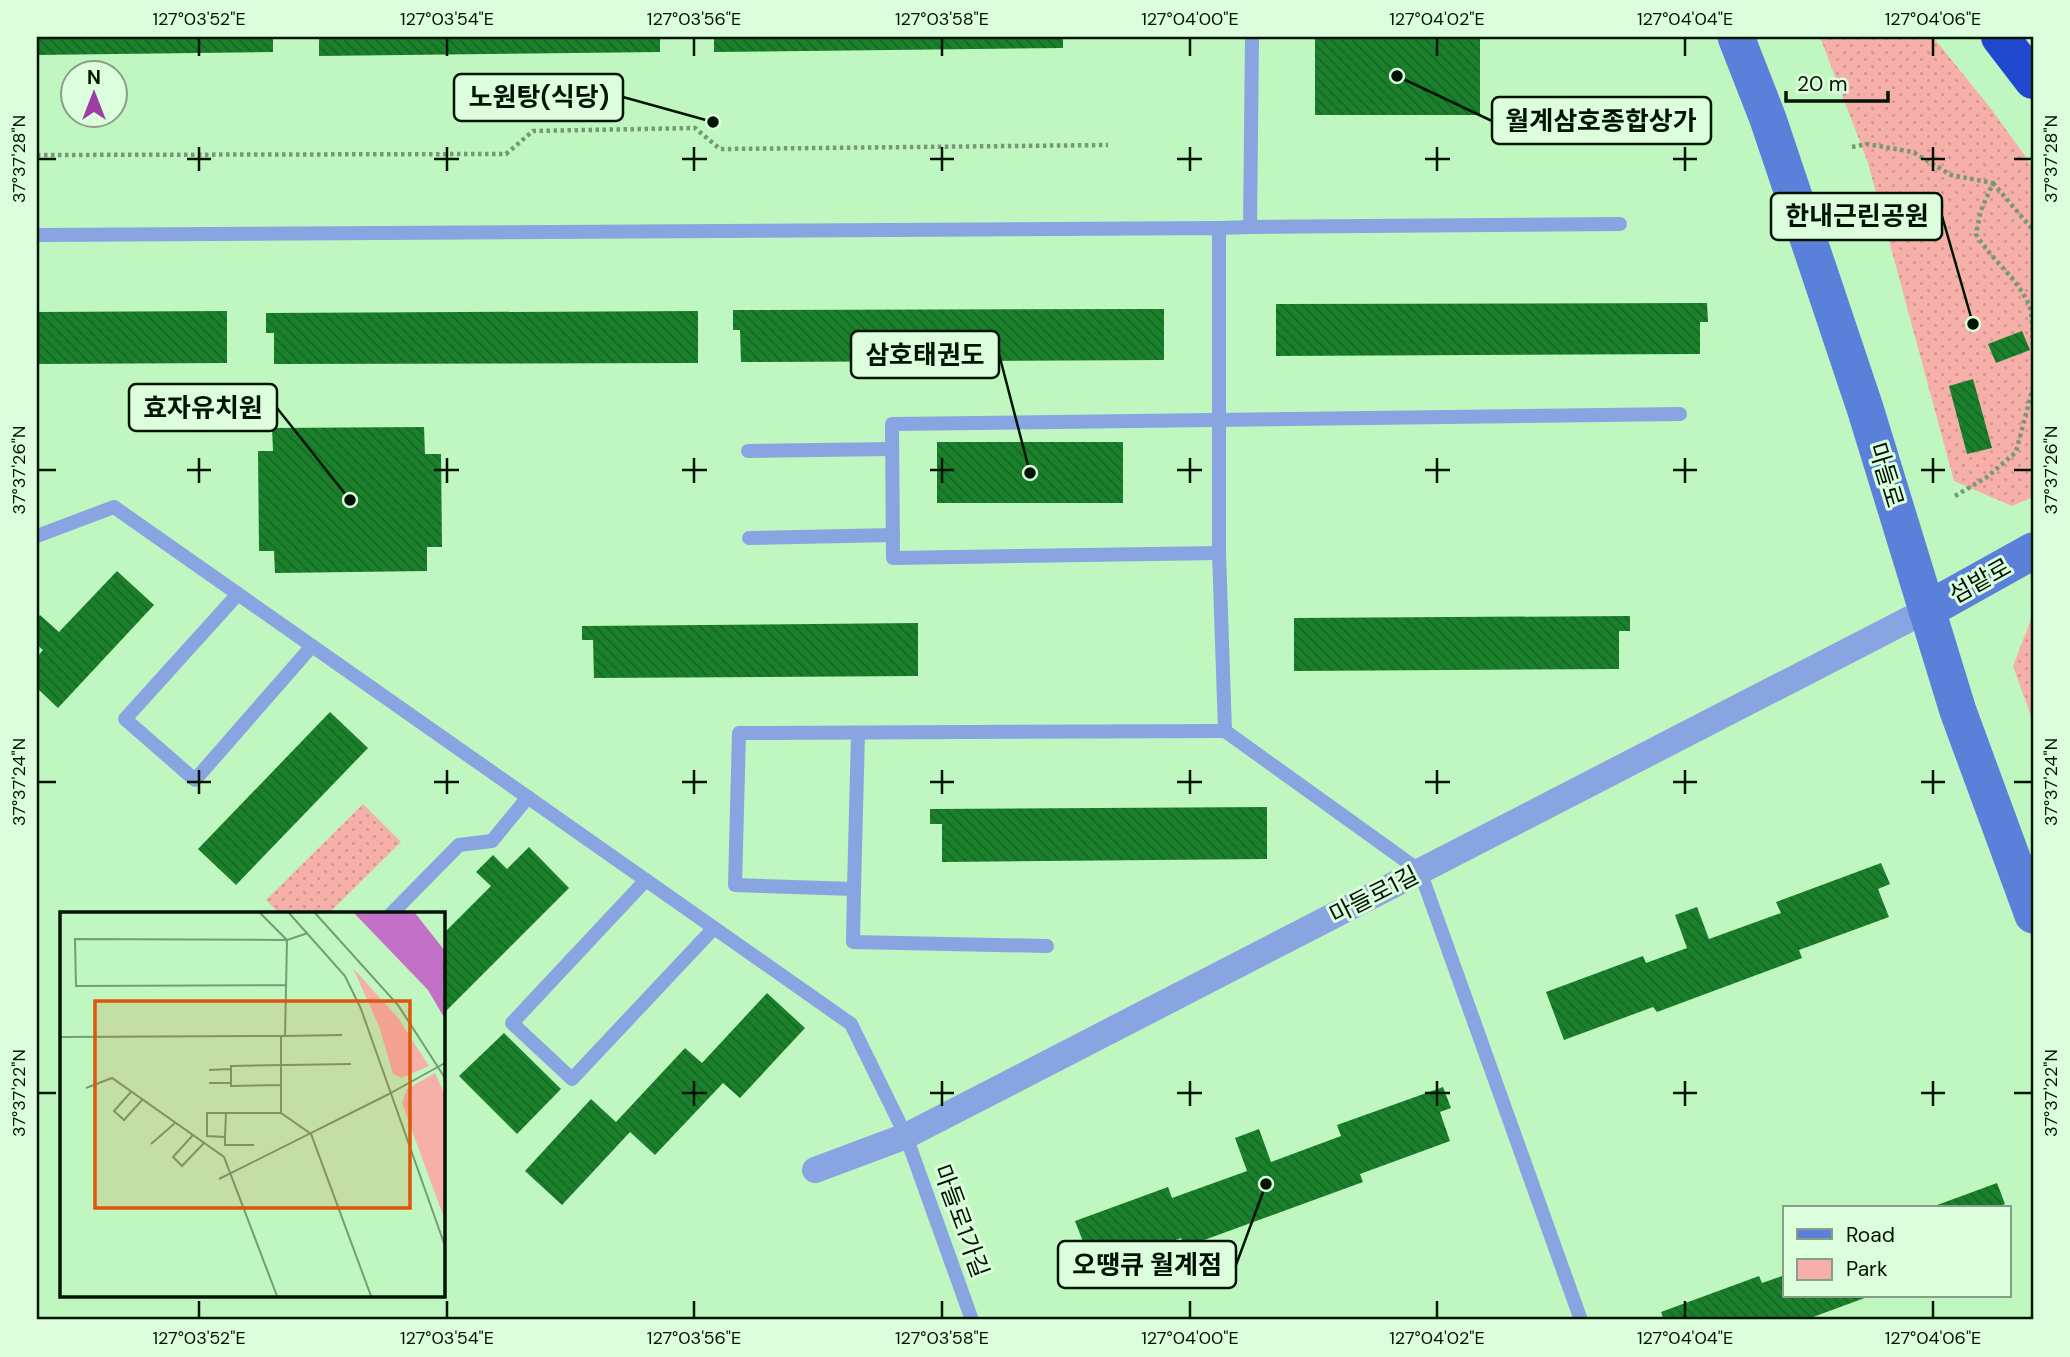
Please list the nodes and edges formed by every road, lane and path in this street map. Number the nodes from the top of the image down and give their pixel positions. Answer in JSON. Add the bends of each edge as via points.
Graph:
{"nodes":[{"id":1,"x":1252,"y":37,"type":"edge"},
{"id":2,"x":1736,"y":37,"type":"edge"},
{"id":3,"x":2000,"y":37,"type":"edge"},
{"id":4,"x":2033,"y":80,"type":"edge"},
{"id":5,"x":1108,"y":145,"type":"dead end"},
{"id":6,"x":1852,"y":148,"type":"dead end"},
{"id":7,"x":37,"y":155,"type":"edge"},
{"id":8,"x":1993,"y":183,"type":"junction"},
{"id":9,"x":1620,"y":224,"type":"dead end"},
{"id":10,"x":1250,"y":226,"type":"junction"},
{"id":11,"x":1219,"y":228,"type":"junction"},
{"id":12,"x":2033,"y":230,"type":"edge"},
{"id":13,"x":37,"y":235,"type":"edge"},
{"id":14,"x":2033,"y":345,"type":"edge"},
{"id":15,"x":2033,"y":387,"type":"edge"},
{"id":16,"x":1680,"y":414,"type":"dead end"},
{"id":17,"x":1219,"y":422,"type":"junction"},
{"id":18,"x":892,"y":449,"type":"junction"},
{"id":19,"x":748,"y":451,"type":"dead end"},
{"id":20,"x":1955,"y":496,"type":"dead end"},
{"id":21,"x":893,"y":535,"type":"junction"},
{"id":22,"x":37,"y":536,"type":"edge"},
{"id":23,"x":749,"y":538,"type":"dead end"},
{"id":24,"x":2033,"y":551,"type":"edge"},
{"id":25,"x":1219,"y":553,"type":"junction"},
{"id":26,"x":238,"y":594,"type":"junction"},
{"id":27,"x":1927,"y":610,"type":"junction"},
{"id":28,"x":312,"y":646,"type":"junction"},
{"id":29,"x":1225,"y":731,"type":"junction"},
{"id":30,"x":858,"y":733,"type":"junction"},
{"id":31,"x":528,"y":797,"type":"junction"},
{"id":32,"x":1420,"y":871,"type":"junction"},
{"id":33,"x":646,"y":880,"type":"junction"},
{"id":34,"x":854,"y":889,"type":"junction"},
{"id":35,"x":393,"y":912,"type":"edge"},
{"id":36,"x":2033,"y":915,"type":"edge"},
{"id":37,"x":714,"y":928,"type":"junction"},
{"id":38,"x":1047,"y":946,"type":"dead end"},
{"id":39,"x":906,"y":1136,"type":"junction"},
{"id":40,"x":815,"y":1170,"type":"dead end"},
{"id":41,"x":972,"y":1320,"type":"edge"},
{"id":42,"x":1581,"y":1320,"type":"edge"}],
"edges":[{"from":1,"to":10,"type":"lane"},
{"from":2,"to":27,"type":"main road","name":"마들로","via":[[1865,408]]},
{"from":3,"to":4,"type":"highway"},
{"from":5,"to":7,"type":"path","via":[[720,149],[695,128],[533,131],[506,154]]},
{"from":6,"to":8,"type":"path","via":[[1867,144],[1913,152],[1951,176]]},
{"from":8,"to":12,"type":"path"},
{"from":8,"to":14,"type":"path","via":[[1976,234],[2030,307]]},
{"from":9,"to":10,"type":"lane"},
{"from":10,"to":11,"type":"lane"},
{"from":11,"to":13,"type":"lane"},
{"from":11,"to":17,"type":"lane"},
{"from":15,"to":20,"type":"path","via":[[2016,452]]},
{"from":16,"to":17,"type":"lane"},
{"from":17,"to":18,"type":"lane","via":[[892,424]]},
{"from":17,"to":25,"type":"lane"},
{"from":18,"to":19,"type":"lane"},
{"from":18,"to":21,"type":"lane"},
{"from":21,"to":23,"type":"lane"},
{"from":21,"to":25,"type":"lane","via":[[893,558]]},
{"from":22,"to":26,"type":"lane","name":"마들로1가길","via":[[114,507]]},
{"from":24,"to":27,"type":"main road","name":"섬밭로"},
{"from":25,"to":29,"type":"lane"},
{"from":26,"to":28,"type":"lane","name":"마들로1가길"},
{"from":26,"to":28,"type":"lane","via":[[125,719],[195,780]]},
{"from":27,"to":32,"type":"street","name":"마들로1길"},
{"from":27,"to":36,"type":"main road","name":"마들로","via":[[1958,711]]},
{"from":28,"to":31,"type":"lane","name":"마들로1가길"},
{"from":29,"to":30,"type":"lane"},
{"from":29,"to":32,"type":"lane"},
{"from":30,"to":34,"type":"lane"},
{"from":30,"to":34,"type":"lane","via":[[739,733],[735,885]]},
{"from":31,"to":33,"type":"lane","name":"마들로1가길"},
{"from":31,"to":35,"type":"lane","via":[[492,841],[458,845]]},
{"from":32,"to":39,"type":"street","name":"마들로1길"},
{"from":32,"to":42,"type":"lane"},
{"from":33,"to":37,"type":"lane","name":"마들로1가길"},
{"from":33,"to":37,"type":"lane","via":[[512,1023],[572,1079]]},
{"from":34,"to":38,"type":"lane","via":[[853,942]]},
{"from":37,"to":39,"type":"lane","name":"마들로1가길","via":[[851,1024]]},
{"from":39,"to":40,"type":"street","name":"마들로1길"},
{"from":39,"to":41,"type":"lane","name":"마들로1가길"}]}
